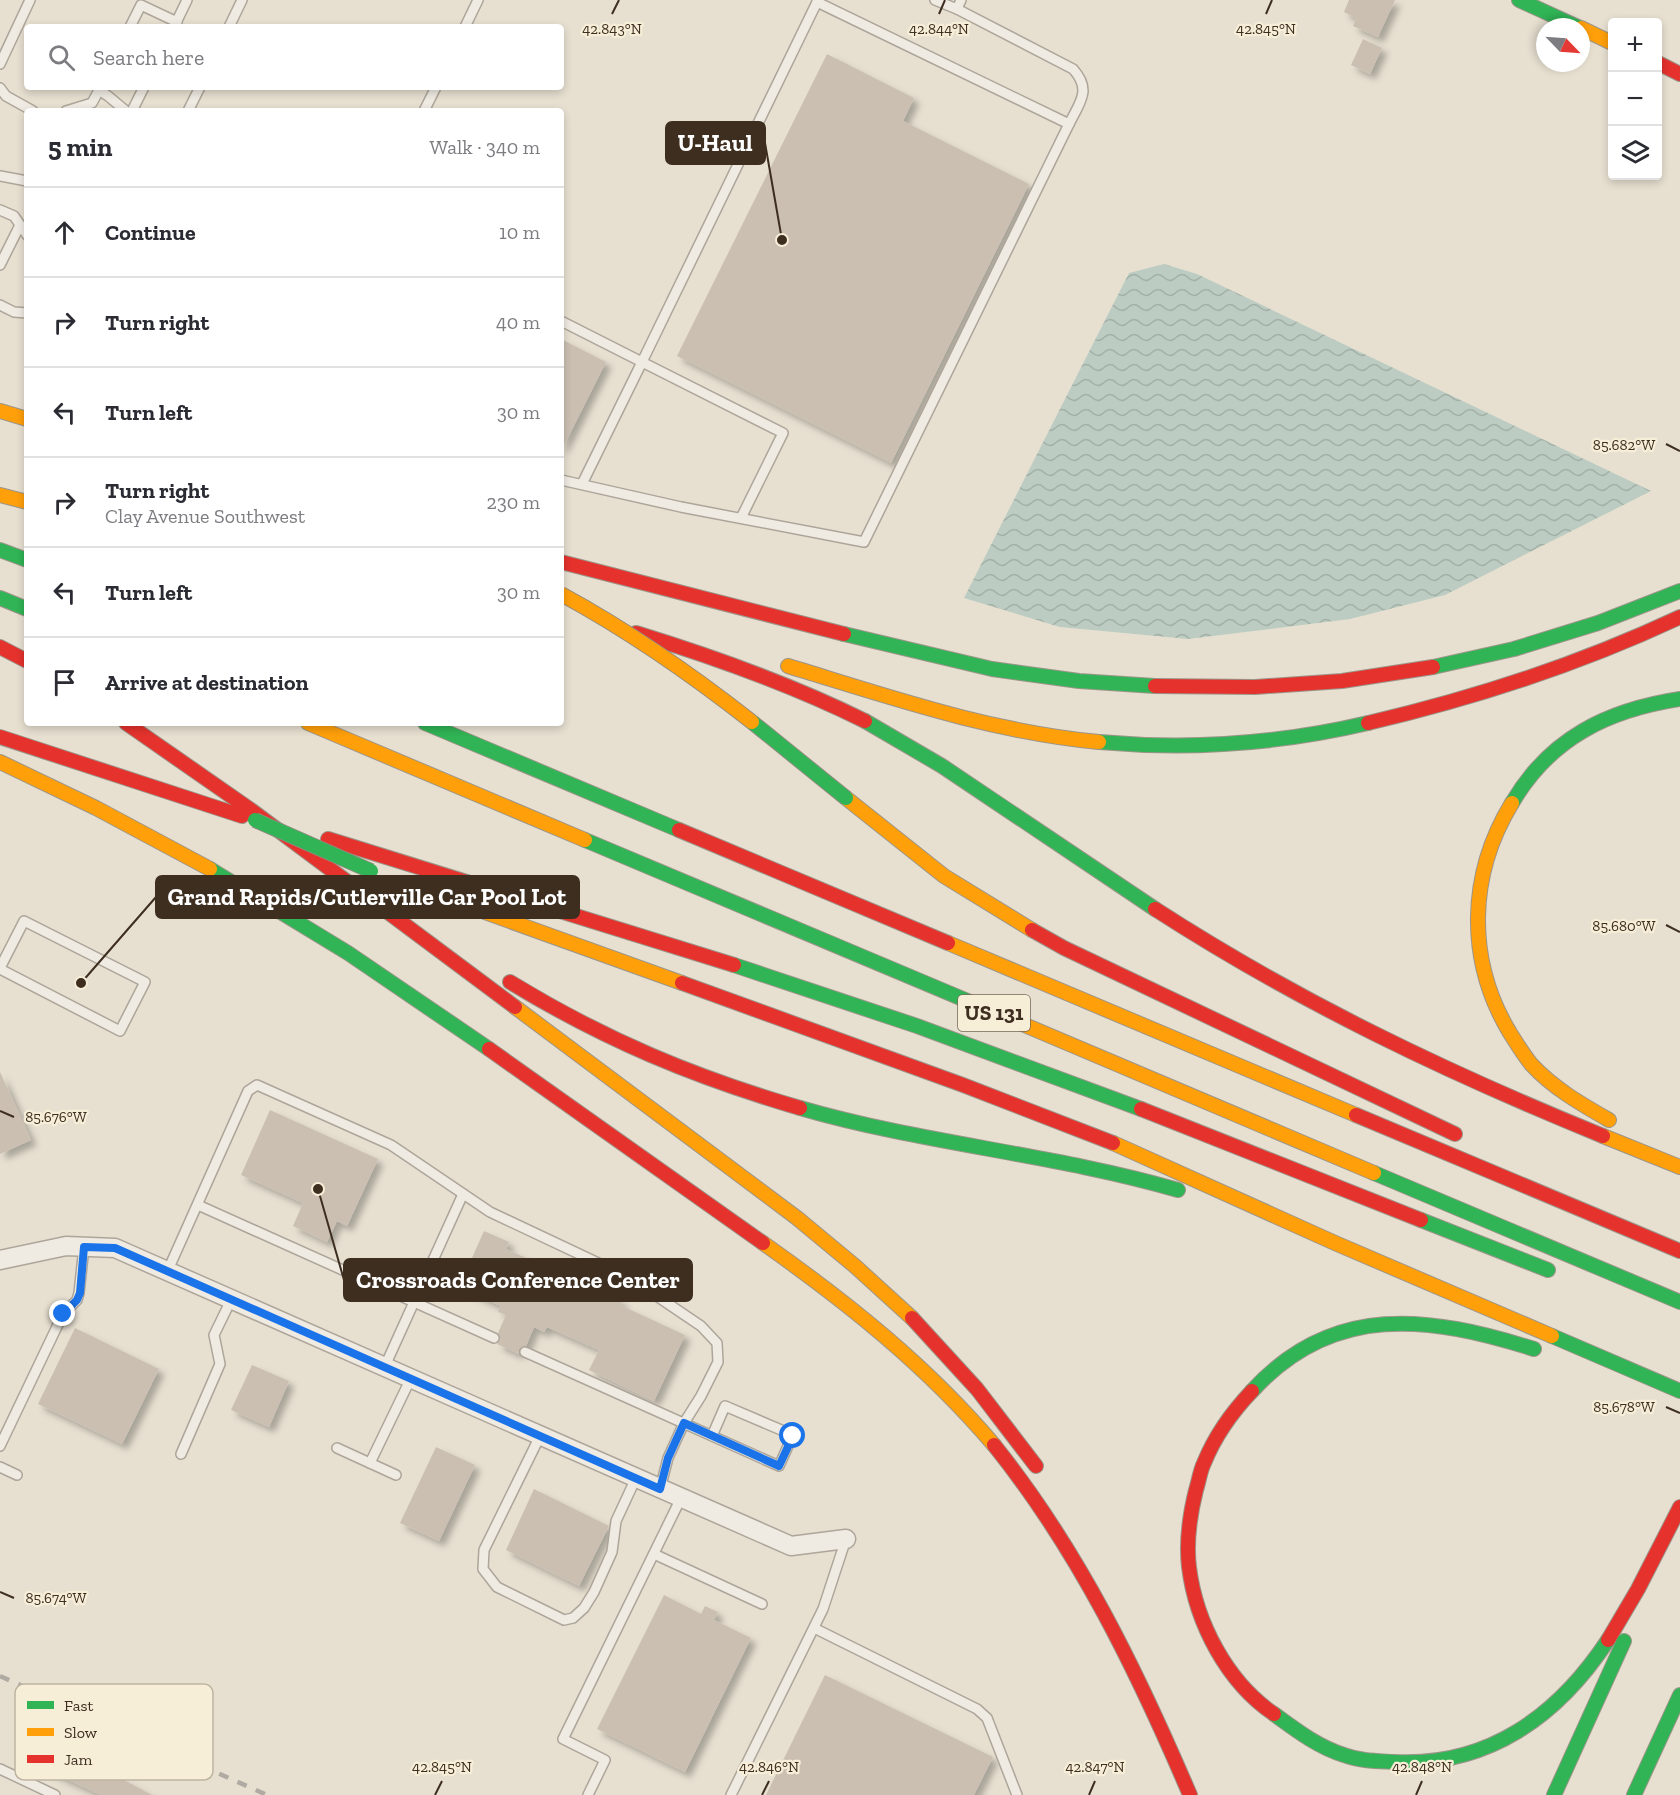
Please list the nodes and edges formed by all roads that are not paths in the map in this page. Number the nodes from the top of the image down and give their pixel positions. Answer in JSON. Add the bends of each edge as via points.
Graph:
{"nodes":[{"id":1,"x":30,"y":0,"type":"edge"},
{"id":2,"x":131,"y":0,"type":"edge"},
{"id":3,"x":187,"y":0,"type":"edge"},
{"id":4,"x":242,"y":0,"type":"edge"},
{"id":5,"x":478,"y":0,"type":"edge"},
{"id":6,"x":935,"y":0,"type":"edge"},
{"id":7,"x":818,"y":1,"type":"edge"},
{"id":8,"x":1524,"y":1,"type":"edge"},
{"id":9,"x":141,"y":5,"type":"junction"},
{"id":10,"x":959,"y":5,"type":"edge"},
{"id":11,"x":1559,"y":18,"type":"edge"},
{"id":12,"x":132,"y":24,"type":"edge"},
{"id":13,"x":175,"y":24,"type":"edge"},
{"id":14,"x":230,"y":24,"type":"edge"},
{"id":15,"x":466,"y":24,"type":"edge"},
{"id":16,"x":1590,"y":33,"type":"edge"},
{"id":17,"x":1608,"y":41,"type":"edge"},
{"id":18,"x":0,"y":64,"type":"edge"},
{"id":19,"x":1662,"y":65,"type":"edge"},
{"id":20,"x":1680,"y":74,"type":"edge"},
{"id":21,"x":0,"y":88,"type":"edge"},
{"id":22,"x":99,"y":90,"type":"edge"},
{"id":23,"x":101,"y":90,"type":"edge"},
{"id":24,"x":142,"y":90,"type":"edge"},
{"id":25,"x":198,"y":90,"type":"edge"},
{"id":26,"x":434,"y":90,"type":"edge"},
{"id":27,"x":28,"y":108,"type":"edge"},
{"id":28,"x":76,"y":108,"type":"edge"},
{"id":29,"x":122,"y":108,"type":"edge"},
{"id":30,"x":134,"y":108,"type":"edge"},
{"id":31,"x":190,"y":108,"type":"edge"},
{"id":32,"x":426,"y":108,"type":"edge"},
{"id":33,"x":1070,"y":124,"type":"junction"},
{"id":34,"x":0,"y":176,"type":"edge"},
{"id":35,"x":24,"y":180,"type":"edge"},
{"id":36,"x":0,"y":210,"type":"edge"},
{"id":37,"x":20,"y":225,"type":"junction"},
{"id":38,"x":24,"y":231,"type":"edge"},
{"id":39,"x":0,"y":266,"type":"edge"},
{"id":40,"x":0,"y":305,"type":"edge"},
{"id":41,"x":24,"y":312,"type":"edge"},
{"id":42,"x":564,"y":323,"type":"edge"},
{"id":43,"x":642,"y":362,"type":"junction"},
{"id":44,"x":0,"y":411,"type":"edge"},
{"id":45,"x":24,"y":418,"type":"edge"},
{"id":46,"x":564,"y":481,"type":"edge"},
{"id":47,"x":582,"y":484,"type":"junction"},
{"id":48,"x":0,"y":495,"type":"edge"},
{"id":49,"x":24,"y":501,"type":"edge"},
{"id":50,"x":741,"y":518,"type":"junction"},
{"id":51,"x":0,"y":550,"type":"edge"},
{"id":52,"x":24,"y":559,"type":"edge"},
{"id":53,"x":564,"y":563,"type":"edge"},
{"id":54,"x":1680,"y":591,"type":"edge"},
{"id":55,"x":564,"y":596,"type":"edge"},
{"id":56,"x":0,"y":598,"type":"edge"},
{"id":57,"x":24,"y":608,"type":"edge"},
{"id":58,"x":564,"y":611,"type":"edge"},
{"id":59,"x":564,"y":611,"type":"edge"},
{"id":60,"x":1680,"y":617,"type":"edge"},
{"id":61,"x":716,"y":645,"type":"dead end"},
{"id":62,"x":0,"y":647,"type":"edge"},
{"id":63,"x":24,"y":659,"type":"edge"},
{"id":64,"x":769,"y":660,"type":"dead end"},
{"id":65,"x":1680,"y":699,"type":"edge"},
{"id":66,"x":130,"y":726,"type":"edge"},
{"id":67,"x":315,"y":726,"type":"edge"},
{"id":68,"x":432,"y":726,"type":"edge"},
{"id":69,"x":0,"y":737,"type":"edge"},
{"id":70,"x":0,"y":762,"type":"edge"},
{"id":71,"x":253,"y":815,"type":"junction"},
{"id":72,"x":376,"y":873,"type":"dead end"},
{"id":73,"x":427,"y":891,"type":"dead end"},
{"id":74,"x":427,"y":924,"type":"dead end"},
{"id":75,"x":0,"y":968,"type":"edge"},
{"id":76,"x":503,"y":977,"type":"dead end"},
{"id":77,"x":1469,"y":1141,"type":"dead end"},
{"id":78,"x":1680,"y":1157,"type":"edge"},
{"id":79,"x":1680,"y":1167,"type":"edge"},
{"id":80,"x":1570,"y":1190,"type":"dead end"},
{"id":81,"x":463,"y":1194,"type":"junction"},
{"id":82,"x":198,"y":1205,"type":"junction"},
{"id":83,"x":1335,"y":1242,"type":"junction"},
{"id":84,"x":1680,"y":1246,"type":"edge"},
{"id":85,"x":84,"y":1247,"type":"junction"},
{"id":86,"x":1680,"y":1251,"type":"edge"},
{"id":87,"x":0,"y":1260,"type":"edge"},
{"id":88,"x":168,"y":1270,"type":"junction"},
{"id":89,"x":1556,"y":1273,"type":"dead end"},
{"id":90,"x":231,"y":1298,"type":"junction"},
{"id":91,"x":415,"y":1302,"type":"junction"},
{"id":92,"x":1680,"y":1302,"type":"edge"},
{"id":93,"x":1662,"y":1309,"type":"dead end"},
{"id":94,"x":1680,"y":1315,"type":"edge"},
{"id":95,"x":494,"y":1338,"type":"dead end"},
{"id":96,"x":525,"y":1352,"type":"dead end"},
{"id":97,"x":1548,"y":1354,"type":"dead end"},
{"id":98,"x":385,"y":1366,"type":"junction"},
{"id":99,"x":1593,"y":1369,"type":"dead end"},
{"id":100,"x":411,"y":1378,"type":"junction"},
{"id":101,"x":1680,"y":1393,"type":"edge"},
{"id":102,"x":684,"y":1423,"type":"junction"},
{"id":103,"x":540,"y":1436,"type":"junction"},
{"id":104,"x":712,"y":1436,"type":"junction"},
{"id":105,"x":0,"y":1446,"type":"edge"},
{"id":106,"x":337,"y":1448,"type":"dead end"},
{"id":107,"x":181,"y":1454,"type":"dead end"},
{"id":108,"x":370,"y":1463,"type":"junction"},
{"id":109,"x":0,"y":1467,"type":"edge"},
{"id":110,"x":17,"y":1475,"type":"dead end"},
{"id":111,"x":396,"y":1475,"type":"dead end"},
{"id":112,"x":636,"y":1478,"type":"junction"},
{"id":113,"x":1044,"y":1478,"type":"dead end"},
{"id":114,"x":660,"y":1489,"type":"junction"},
{"id":115,"x":681,"y":1498,"type":"junction"},
{"id":116,"x":1680,"y":1507,"type":"edge"},
{"id":117,"x":1680,"y":1516,"type":"edge"},
{"id":118,"x":846,"y":1539,"type":"joint"},
{"id":119,"x":654,"y":1554,"type":"junction"},
{"id":120,"x":762,"y":1604,"type":"dead end"},
{"id":121,"x":814,"y":1628,"type":"junction"},
{"id":122,"x":1160,"y":1693,"type":"dead end"},
{"id":123,"x":1680,"y":1695,"type":"edge"},
{"id":124,"x":0,"y":1769,"type":"edge"},
{"id":125,"x":15,"y":1776,"type":"edge"},
{"id":126,"x":23,"y":1780,"type":"edge"},
{"id":127,"x":55,"y":1795,"type":"edge"},
{"id":128,"x":588,"y":1795,"type":"edge"},
{"id":129,"x":731,"y":1795,"type":"edge"},
{"id":130,"x":1017,"y":1795,"type":"edge"},
{"id":131,"x":1190,"y":1795,"type":"edge"},
{"id":132,"x":1554,"y":1795,"type":"edge"},
{"id":133,"x":1634,"y":1795,"type":"edge"}],
"edges":[{"from":1,"to":18,"type":"lane"},
{"from":2,"to":9,"type":"lane"},
{"from":3,"to":13,"type":"lane"},
{"from":4,"to":14,"type":"lane"},
{"from":5,"to":15,"type":"lane"},
{"from":6,"to":10,"type":"lane"},
{"from":7,"to":33,"type":"lane"},
{"from":7,"to":43,"type":"lane"},
{"from":8,"to":11,"type":"main road"},
{"from":9,"to":12,"type":"lane"},
{"from":9,"to":13,"type":"lane"},
{"from":10,"to":33,"type":"lane","via":[[1073,69],[1081,78],[1084,94]]},
{"from":16,"to":17,"type":"main road"},
{"from":19,"to":20,"type":"main road"},
{"from":21,"to":27,"type":"lane"},
{"from":22,"to":28,"type":"lane","via":[[92,103]]},
{"from":23,"to":29,"type":"lane"},
{"from":24,"to":30,"type":"lane"},
{"from":25,"to":31,"type":"lane"},
{"from":26,"to":32,"type":"lane"},
{"from":33,"to":50,"type":"lane","via":[[864,542]]},
{"from":34,"to":35,"type":"lane"},
{"from":36,"to":37,"type":"lane","via":[[14,216]]},
{"from":37,"to":38,"type":"lane"},
{"from":37,"to":39,"type":"lane"},
{"from":40,"to":41,"type":"lane"},
{"from":42,"to":43,"type":"lane"},
{"from":43,"to":47,"type":"lane"},
{"from":43,"to":50,"type":"lane","via":[[783,434]]},
{"from":44,"to":45,"type":"main road"},
{"from":46,"to":47,"type":"lane"},
{"from":47,"to":50,"type":"lane"},
{"from":48,"to":49,"type":"main road"},
{"from":51,"to":52,"type":"main road"},
{"from":53,"to":54,"type":"main road","via":[[991,669],[1137,686],[1216,689],[1300,686],[1452,665],[1588,628]]},
{"from":55,"to":77,"type":"main road","bridge":true,"via":[[629,632],[698,678],[944,876],[990,905],[1064,948]]},
{"from":56,"to":57,"type":"main road"},
{"from":58,"to":61,"type":"main road"},
{"from":59,"to":79,"type":"main road","via":[[720,659],[847,712],[925,756],[1223,951],[1300,994],[1418,1056]]},
{"from":60,"to":64,"type":"main road","via":[[1584,658],[1446,703],[1327,733],[1206,745],[1089,741],[1005,728]]},
{"from":62,"to":63,"type":"main road"},
{"from":65,"to":78,"type":"main road","via":[[1623,711],[1597,722],[1556,749],[1523,781],[1487,850],[1477,909],[1484,975],[1494,1005],[1523,1054],[1559,1089]]},
{"from":66,"to":71,"type":"main road"},
{"from":67,"to":92,"type":"main road","number":"US 131"},
{"from":68,"to":86,"type":"main road","number":"US 131"},
{"from":69,"to":71,"type":"main road","via":[[194,800]]},
{"from":70,"to":131,"type":"main road","via":[[172,848],[338,947],[822,1285],[912,1359],[1017,1475],[1064,1545],[1108,1616]]},
{"from":71,"to":72,"type":"main road","bridge":true},
{"from":71,"to":74,"type":"main road"},
{"from":71,"to":89,"type":"main road","bridge":true,"via":[[917,1026],[1151,1113]]},
{"from":71,"to":113,"type":"main road","via":[[788,1211],[857,1268],[926,1333],[986,1400]]},
{"from":73,"to":83,"type":"main road","via":[[1103,1138]]},
{"from":75,"to":75,"type":"lane","via":[[24,921],[145,982],[120,1031]]},
{"from":76,"to":83,"type":"main road","via":[[574,1019],[653,1058],[734,1088],[904,1133],[1135,1177]]},
{"from":80,"to":84,"type":"main road"},
{"from":81,"to":82,"type":"lane","via":[[391,1145],[257,1085],[248,1091]]},
{"from":81,"to":91,"type":"lane"},
{"from":81,"to":102,"type":"lane","via":[[490,1212],[630,1278],[712,1337],[717,1343],[718,1362]]},
{"from":82,"to":88,"type":"lane"},
{"from":82,"to":91,"type":"lane"},
{"from":83,"to":101,"type":"main road"},
{"from":85,"to":87,"type":"street","via":[[66,1246]]},
{"from":85,"to":88,"type":"street","via":[[115,1248]]},
{"from":85,"to":105,"type":"lane","via":[[77,1300],[63,1314]]},
{"from":88,"to":90,"type":"street"},
{"from":90,"to":98,"type":"street"},
{"from":90,"to":107,"type":"lane","via":[[214,1335],[220,1364]]},
{"from":91,"to":95,"type":"lane"},
{"from":91,"to":98,"type":"lane"},
{"from":93,"to":94,"type":"main road"},
{"from":96,"to":102,"type":"lane"},
{"from":97,"to":116,"type":"main road","via":[[1455,1326],[1384,1323],[1314,1343],[1281,1363],[1249,1390],[1225,1421],[1205,1459],[1187,1534],[1198,1610],[1229,1673],[1283,1725],[1347,1756],[1414,1764],[1473,1754],[1524,1729],[1581,1676],[1635,1593]]},
{"from":98,"to":100,"type":"street"},
{"from":99,"to":101,"type":"main road"},
{"from":100,"to":103,"type":"street"},
{"from":100,"to":108,"type":"lane"},
{"from":102,"to":104,"type":"lane"},
{"from":102,"to":114,"type":"lane","via":[[668,1458]]},
{"from":103,"to":112,"type":"street"},
{"from":103,"to":112,"type":"lane","via":[[484,1550],[483,1569],[497,1587],[564,1620],[584,1608],[594,1592],[612,1552],[616,1521]]},
{"from":104,"to":104,"type":"lane","via":[[779,1466],[793,1436],[725,1406]]},
{"from":106,"to":108,"type":"lane"},
{"from":108,"to":111,"type":"lane"},
{"from":109,"to":110,"type":"lane"},
{"from":112,"to":114,"type":"street"},
{"from":114,"to":115,"type":"street"},
{"from":115,"to":118,"type":"street","via":[[791,1546]]},
{"from":115,"to":119,"type":"lane"},
{"from":117,"to":132,"type":"main road"},
{"from":118,"to":121,"type":"lane"},
{"from":119,"to":120,"type":"lane"},
{"from":119,"to":128,"type":"lane","via":[[563,1739],[605,1760]]},
{"from":121,"to":129,"type":"lane"},
{"from":121,"to":130,"type":"lane","via":[[977,1709],[987,1718]]},
{"from":122,"to":131,"type":"main road"},
{"from":123,"to":133,"type":"main road"},
{"from":124,"to":125,"type":"lane"},
{"from":126,"to":127,"type":"lane"}]}
